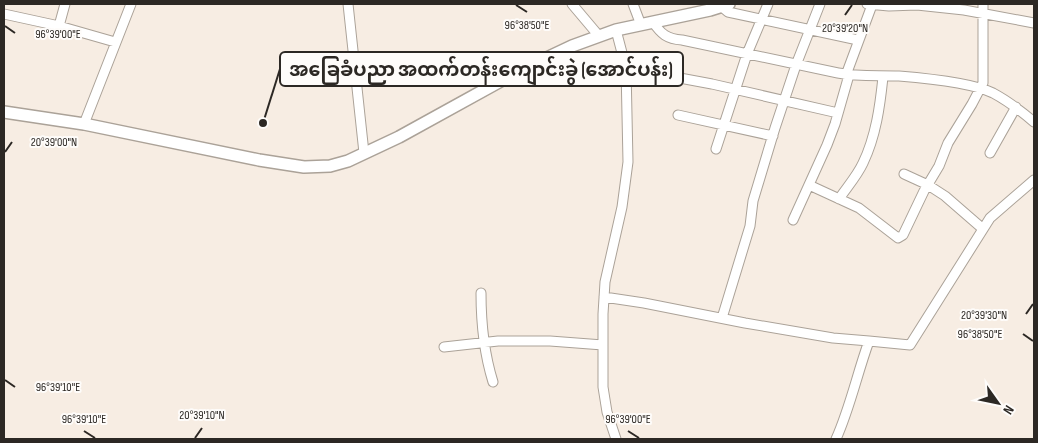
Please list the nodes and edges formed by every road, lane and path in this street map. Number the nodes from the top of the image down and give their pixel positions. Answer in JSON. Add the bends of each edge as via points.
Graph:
{"nodes":[{"id":1,"x":65,"y":4,"type":"edge"},
{"id":2,"x":130,"y":4,"type":"edge"},
{"id":3,"x":348,"y":4,"type":"edge"},
{"id":4,"x":572,"y":4,"type":"edge"},
{"id":5,"x":633,"y":4,"type":"edge"},
{"id":6,"x":768,"y":4,"type":"edge"},
{"id":7,"x":820,"y":4,"type":"edge"},
{"id":8,"x":875,"y":4,"type":"edge"},
{"id":9,"x":983,"y":4,"type":"edge"},
{"id":10,"x":725,"y":5,"type":"edge"},
{"id":11,"x":4,"y":14,"type":"edge"},
{"id":12,"x":983,"y":14,"type":"junction"},
{"id":13,"x":762,"y":20,"type":"junction"},
{"id":14,"x":1034,"y":23,"type":"edge"},
{"id":15,"x":647,"y":24,"type":"junction"},
{"id":16,"x":59,"y":26,"type":"junction"},
{"id":17,"x":616,"y":30,"type":"junction"},
{"id":18,"x":810,"y":30,"type":"junction"},
{"id":19,"x":600,"y":36,"type":"junction"},
{"id":20,"x":858,"y":40,"type":"junction"},
{"id":21,"x":116,"y":42,"type":"junction"},
{"id":22,"x":747,"y":54,"type":"junction"},
{"id":23,"x":796,"y":65,"type":"junction"},
{"id":24,"x":626,"y":68,"type":"junction"},
{"id":25,"x":848,"y":75,"type":"junction"},
{"id":26,"x":883,"y":77,"type":"junction"},
{"id":27,"x":735,"y":89,"type":"junction"},
{"id":28,"x":981,"y":89,"type":"junction"},
{"id":29,"x":785,"y":100,"type":"junction"},
{"id":30,"x":1016,"y":107,"type":"junction"},
{"id":31,"x":4,"y":112,"type":"edge"},
{"id":32,"x":838,"y":113,"type":"junction"},
{"id":33,"x":678,"y":115,"type":"dead end"},
{"id":34,"x":1034,"y":122,"type":"edge"},
{"id":35,"x":84,"y":124,"type":"junction"},
{"id":36,"x":723,"y":125,"type":"junction"},
{"id":37,"x":773,"y":136,"type":"junction"},
{"id":38,"x":716,"y":149,"type":"dead end"},
{"id":39,"x":364,"y":153,"type":"junction"},
{"id":40,"x":990,"y":153,"type":"dead end"},
{"id":41,"x":904,"y":174,"type":"dead end"},
{"id":42,"x":1034,"y":180,"type":"edge"},
{"id":43,"x":809,"y":185,"type":"junction"},
{"id":44,"x":928,"y":185,"type":"junction"},
{"id":45,"x":839,"y":199,"type":"junction"},
{"id":46,"x":793,"y":220,"type":"dead end"},
{"id":47,"x":983,"y":229,"type":"junction"},
{"id":48,"x":481,"y":293,"type":"dead end"},
{"id":49,"x":604,"y":297,"type":"junction"},
{"id":50,"x":722,"y":318,"type":"junction"},
{"id":51,"x":869,"y":341,"type":"junction"},
{"id":52,"x":484,"y":342,"type":"junction"},
{"id":53,"x":603,"y":345,"type":"junction"},
{"id":54,"x":444,"y":347,"type":"dead end"},
{"id":55,"x":493,"y":382,"type":"dead end"},
{"id":56,"x":616,"y":439,"type":"edge"},
{"id":57,"x":836,"y":439,"type":"edge"}],
"edges":[{"from":1,"to":16,"type":"street"},
{"from":2,"to":21,"type":"street"},
{"from":3,"to":39,"type":"street"},
{"from":4,"to":19,"type":"street"},
{"from":5,"to":15,"type":"street"},
{"from":6,"to":13,"type":"street"},
{"from":7,"to":18,"type":"street"},
{"from":8,"to":12,"type":"street","via":[[917,5]]},
{"from":8,"to":20,"type":"street"},
{"from":9,"to":12,"type":"street"},
{"from":10,"to":13,"type":"street","via":[[728,12]]},
{"from":10,"to":15,"type":"main road"},
{"from":11,"to":16,"type":"street"},
{"from":12,"to":14,"type":"street"},
{"from":12,"to":28,"type":"street"},
{"from":13,"to":18,"type":"street"},
{"from":13,"to":22,"type":"street"},
{"from":15,"to":17,"type":"main road"},
{"from":15,"to":22,"type":"street","via":[[671,39]]},
{"from":16,"to":21,"type":"street"},
{"from":17,"to":19,"type":"main road"},
{"from":17,"to":24,"type":"street"},
{"from":18,"to":20,"type":"street"},
{"from":18,"to":23,"type":"street"},
{"from":19,"to":39,"type":"main road","via":[[517,72]]},
{"from":20,"to":25,"type":"street"},
{"from":21,"to":35,"type":"street"},
{"from":22,"to":23,"type":"street"},
{"from":22,"to":27,"type":"street"},
{"from":23,"to":25,"type":"street"},
{"from":23,"to":29,"type":"street"},
{"from":24,"to":27,"type":"street"},
{"from":24,"to":49,"type":"street","via":[[628,162]]},
{"from":25,"to":26,"type":"street"},
{"from":25,"to":32,"type":"street"},
{"from":26,"to":28,"type":"street"},
{"from":26,"to":45,"type":"street","via":[[871,144],[862,165]]},
{"from":27,"to":29,"type":"street"},
{"from":27,"to":36,"type":"street"},
{"from":28,"to":30,"type":"street"},
{"from":28,"to":44,"type":"street"},
{"from":29,"to":32,"type":"street"},
{"from":29,"to":37,"type":"street"},
{"from":30,"to":34,"type":"street"},
{"from":30,"to":40,"type":"street"},
{"from":31,"to":35,"type":"main road"},
{"from":32,"to":43,"type":"street"},
{"from":33,"to":36,"type":"street"},
{"from":35,"to":39,"type":"main road","via":[[304,167],[330,166]]},
{"from":36,"to":37,"type":"street"},
{"from":36,"to":38,"type":"street"},
{"from":37,"to":50,"type":"street"},
{"from":41,"to":44,"type":"street"},
{"from":42,"to":47,"type":"street","via":[[990,218]]},
{"from":43,"to":45,"type":"street"},
{"from":43,"to":46,"type":"street"},
{"from":44,"to":45,"type":"street","via":[[907,228],[898,238],[859,208]]},
{"from":44,"to":47,"type":"street"},
{"from":47,"to":51,"type":"street","via":[[910,344]]},
{"from":48,"to":52,"type":"street"},
{"from":49,"to":50,"type":"street"},
{"from":49,"to":53,"type":"street"},
{"from":50,"to":51,"type":"street","via":[[833,338]]},
{"from":51,"to":57,"type":"street"},
{"from":52,"to":53,"type":"street","via":[[550,340]]},
{"from":52,"to":54,"type":"street"},
{"from":52,"to":55,"type":"street"},
{"from":53,"to":56,"type":"street","via":[[607,412]]}]}
